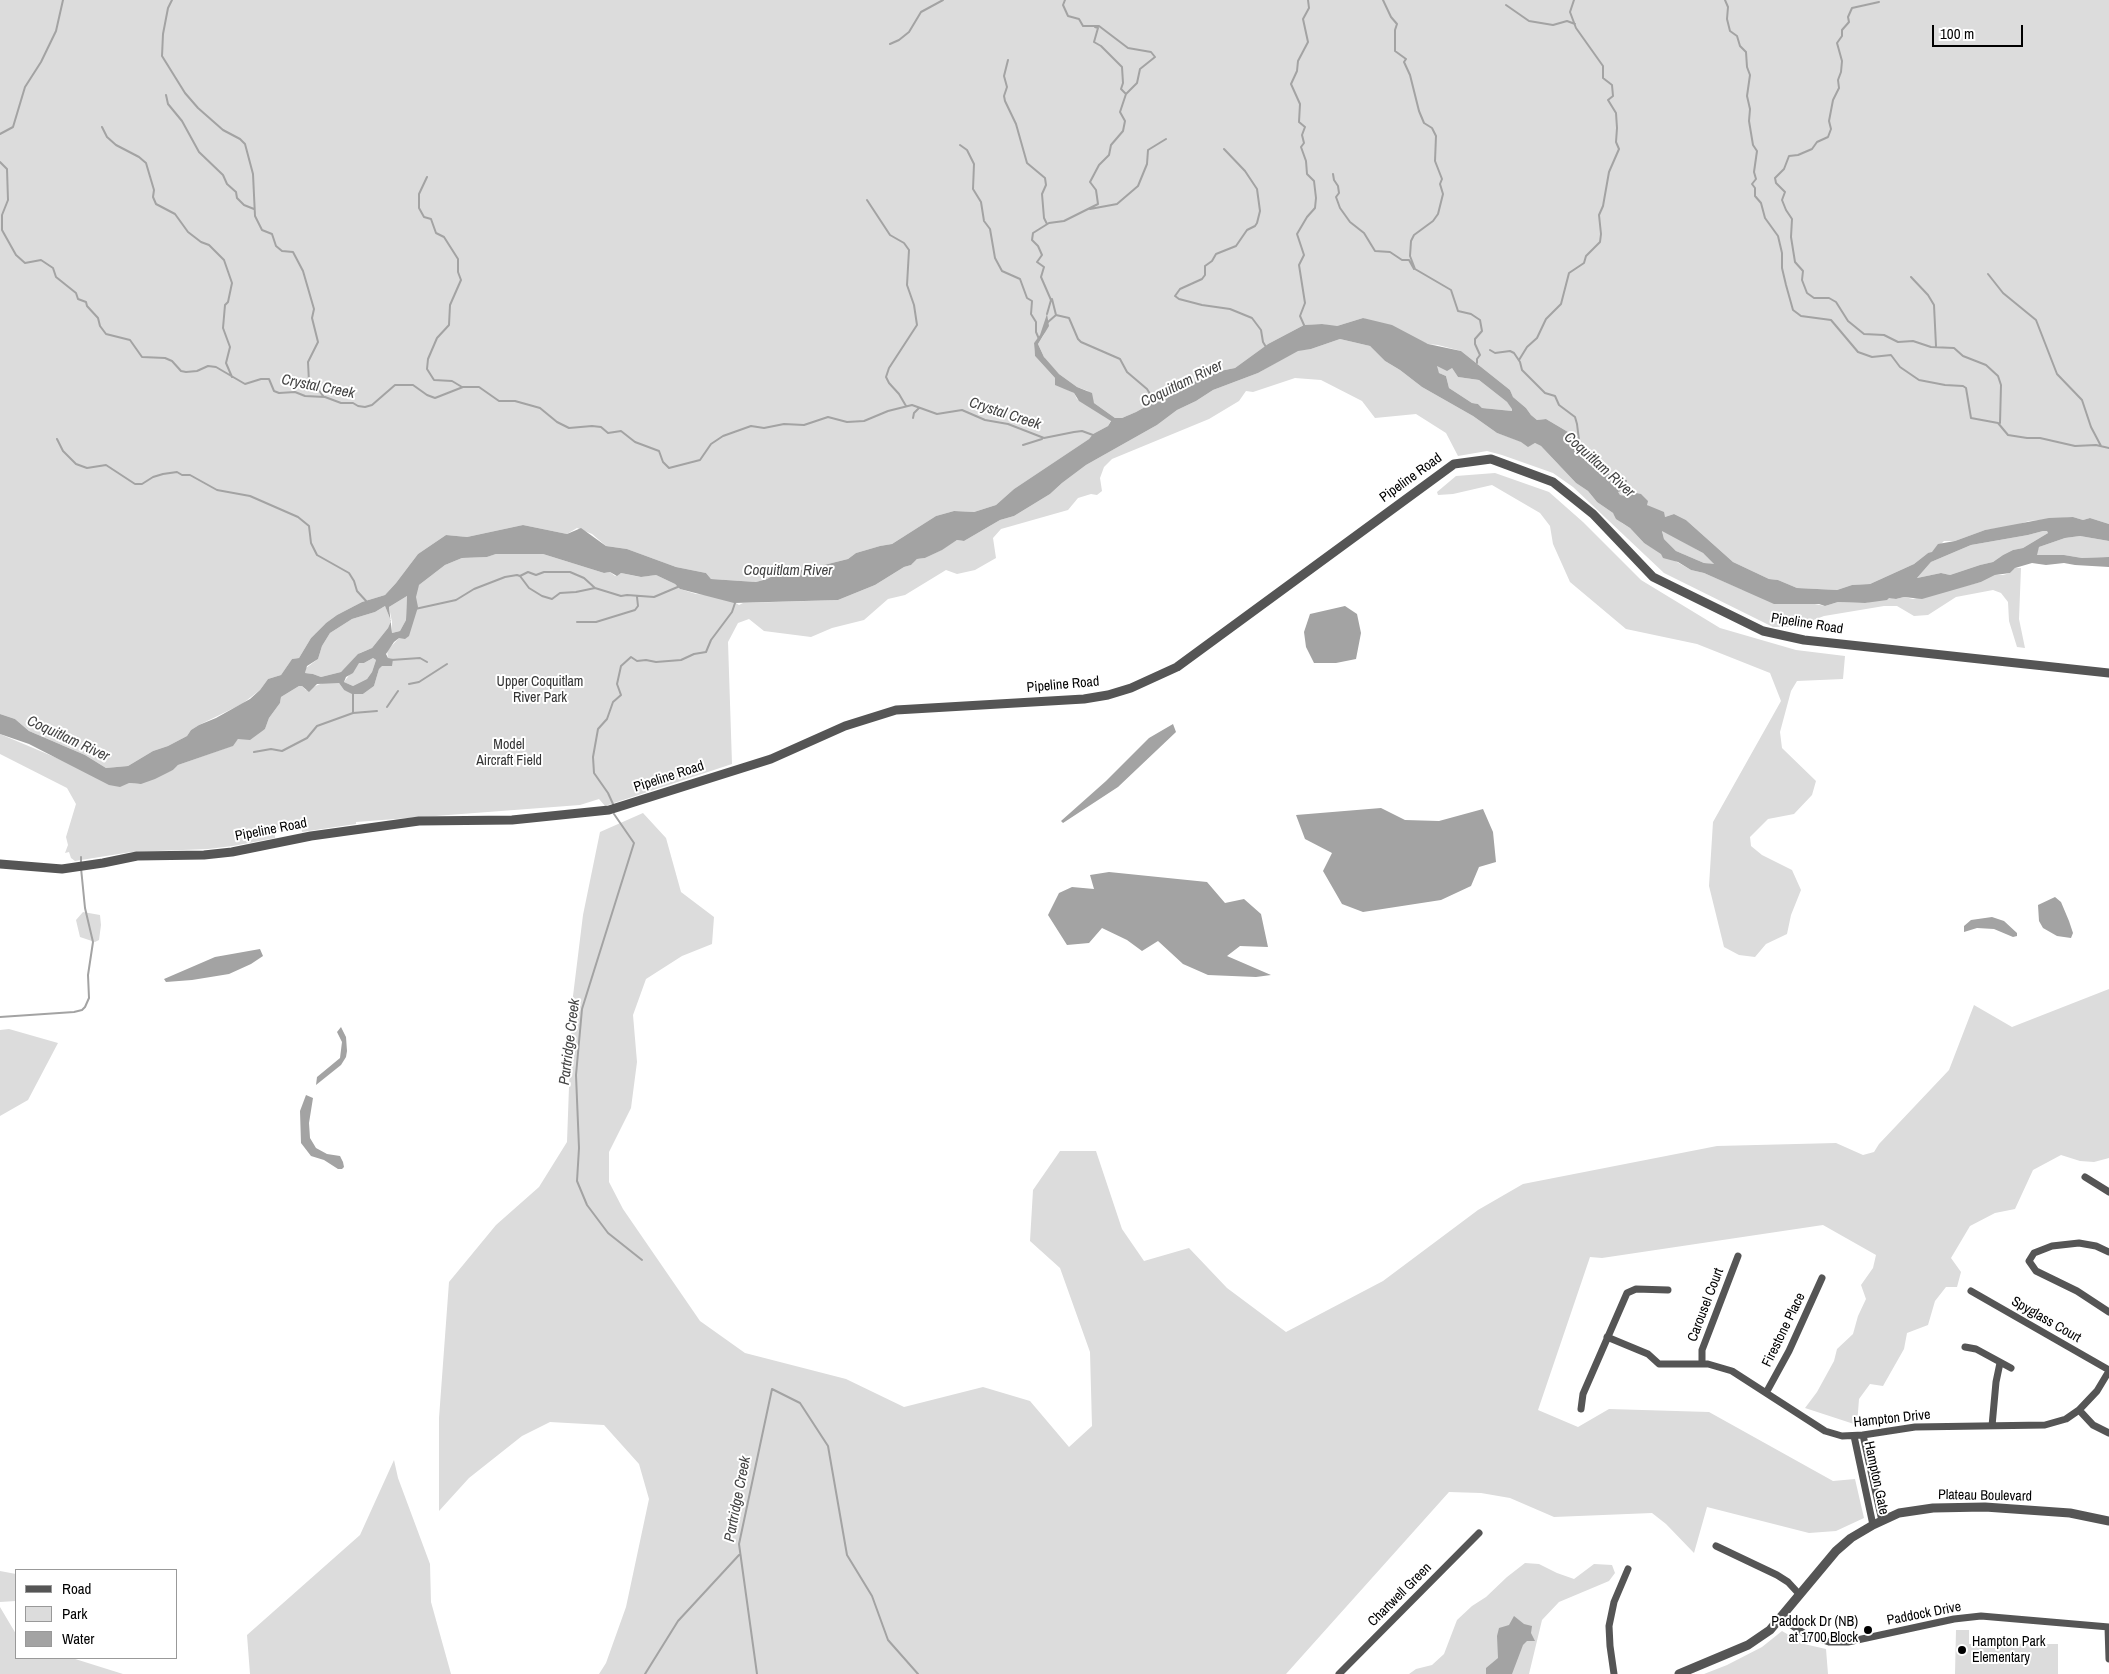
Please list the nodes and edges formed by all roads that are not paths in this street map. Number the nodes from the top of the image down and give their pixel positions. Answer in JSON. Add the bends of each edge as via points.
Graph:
{"nodes":[{"id":1,"x":2109,"y":673,"type":"edge"},
{"id":2,"x":0,"y":864,"type":"edge"},
{"id":3,"x":2085,"y":1178,"type":"dead end"},
{"id":4,"x":2109,"y":1192,"type":"edge"},
{"id":5,"x":2109,"y":1252,"type":"edge"},
{"id":6,"x":1738,"y":1256,"type":"dead end"},
{"id":7,"x":1822,"y":1278,"type":"dead end"},
{"id":8,"x":1668,"y":1290,"type":"dead end"},
{"id":9,"x":1971,"y":1291,"type":"dead end"},
{"id":10,"x":2109,"y":1312,"type":"edge"},
{"id":11,"x":1607,"y":1337,"type":"junction"},
{"id":12,"x":1965,"y":1347,"type":"dead end"},
{"id":13,"x":2000,"y":1363,"type":"junction"},
{"id":14,"x":1702,"y":1364,"type":"junction"},
{"id":15,"x":2011,"y":1368,"type":"dead end"},
{"id":16,"x":2109,"y":1371,"type":"edge"},
{"id":17,"x":1766,"y":1393,"type":"junction"},
{"id":18,"x":1581,"y":1408,"type":"dead end"},
{"id":19,"x":2079,"y":1410,"type":"junction"},
{"id":20,"x":1992,"y":1426,"type":"junction"},
{"id":21,"x":2109,"y":1433,"type":"edge"},
{"id":22,"x":1862,"y":1435,"type":"junction"},
{"id":23,"x":1854,"y":1436,"type":"junction"},
{"id":24,"x":2109,"y":1521,"type":"edge"},
{"id":25,"x":1877,"y":1523,"type":"junction"},
{"id":26,"x":1479,"y":1533,"type":"dead end"},
{"id":27,"x":1716,"y":1546,"type":"dead end"},
{"id":28,"x":1628,"y":1569,"type":"dead end"},
{"id":29,"x":1800,"y":1595,"type":"junction"},
{"id":30,"x":1782,"y":1618,"type":"junction"},
{"id":31,"x":2109,"y":1627,"type":"edge"},
{"id":32,"x":2109,"y":1659,"type":"edge"},
{"id":33,"x":1339,"y":1674,"type":"edge"},
{"id":34,"x":1614,"y":1674,"type":"edge"},
{"id":35,"x":1679,"y":1674,"type":"edge"}],
"edges":[{"from":1,"to":2,"type":"street","name":"Pipeline Road","via":[[1804,640],[1763,631],[1653,577],[1593,514],[1554,482],[1491,459],[1454,464],[1177,667],[1108,695],[896,710],[845,726],[771,759],[609,810],[512,820],[419,821],[311,836],[232,852],[137,856],[75,868]]},
{"from":3,"to":4,"type":"street"},
{"from":5,"to":10,"type":"street","via":[[2079,1243],[2052,1246],[2034,1253],[2029,1261],[2036,1272],[2077,1291]]},
{"from":6,"to":14,"type":"street","name":"Carousel Court","via":[[1702,1350]]},
{"from":7,"to":17,"type":"street","name":"Firestone Place","via":[[1790,1351]]},
{"from":8,"to":11,"type":"street","via":[[1636,1289],[1627,1293]]},
{"from":9,"to":16,"type":"street","name":"Spyglass Court"},
{"from":11,"to":14,"type":"street","name":"Hampton Drive","via":[[1648,1354],[1659,1364]]},
{"from":11,"to":18,"type":"street","via":[[1582,1394]]},
{"from":12,"to":13,"type":"street","via":[[1976,1349]]},
{"from":13,"to":15,"type":"street"},
{"from":13,"to":20,"type":"street"},
{"from":14,"to":17,"type":"street","name":"Hampton Drive","via":[[1732,1371]]},
{"from":16,"to":19,"type":"street","name":"Hampton Drive","via":[[2097,1391]]},
{"from":17,"to":23,"type":"street","name":"Hampton Drive","via":[[1825,1431]]},
{"from":19,"to":20,"type":"street","name":"Hampton Drive","via":[[2066,1419],[2045,1425]]},
{"from":19,"to":21,"type":"street","via":[[2092,1424]]},
{"from":20,"to":22,"type":"street","name":"Hampton Drive","via":[[1915,1427]]},
{"from":22,"to":23,"type":"street","name":"Hampton Drive"},
{"from":22,"to":25,"type":"street","name":"Hampton Gate"},
{"from":23,"to":25,"type":"street","name":"Hampton Gate"},
{"from":24,"to":25,"type":"street","name":"Plateau Boulevard","via":[[2070,1513],[1985,1507],[1932,1508],[1899,1513]]},
{"from":25,"to":29,"type":"street","name":"Plateau Boulevard","via":[[1836,1551]]},
{"from":26,"to":33,"type":"street","name":"Chartwell Green"},
{"from":27,"to":29,"type":"street","via":[[1777,1575]]},
{"from":28,"to":34,"type":"street","via":[[1614,1602],[1609,1626]]},
{"from":29,"to":30,"type":"street","name":"Plateau Boulevard"},
{"from":30,"to":31,"type":"street","name":"Paddock Drive","via":[[1805,1634],[1829,1642],[1848,1642],[1954,1618],[1981,1616]]},
{"from":30,"to":35,"type":"street","name":"Plateau Boulevard","via":[[1748,1645]]},
{"from":31,"to":32,"type":"street"}]}
